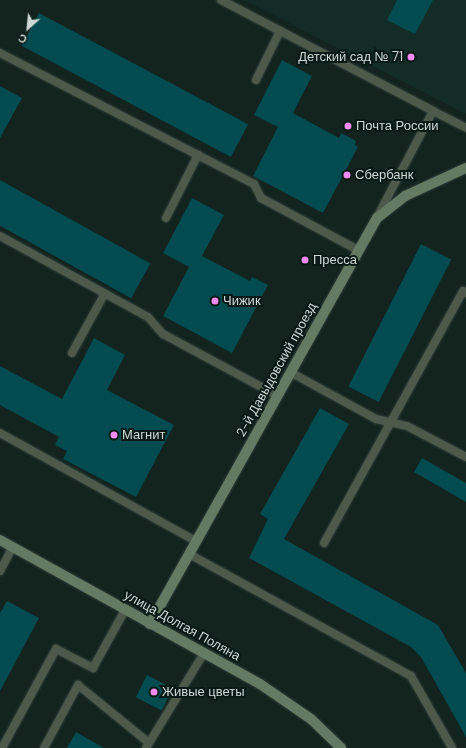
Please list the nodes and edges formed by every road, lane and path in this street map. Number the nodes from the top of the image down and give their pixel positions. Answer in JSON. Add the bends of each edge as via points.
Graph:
{"nodes":[{"id":1,"x":221,"y":0,"type":"edge"},
{"id":2,"x":280,"y":31,"type":"junction"},
{"id":3,"x":0,"y":53,"type":"edge"},
{"id":4,"x":256,"y":80,"type":"dead end"},
{"id":5,"x":433,"y":111,"type":"junction"},
{"id":6,"x":466,"y":128,"type":"edge"},
{"id":7,"x":198,"y":155,"type":"junction"},
{"id":8,"x":466,"y":168,"type":"edge"},
{"id":9,"x":166,"y":218,"type":"dead end"},
{"id":10,"x":377,"y":218,"type":"junction"},
{"id":11,"x":0,"y":236,"type":"edge"},
{"id":12,"x":358,"y":250,"type":"junction"},
{"id":13,"x":105,"y":293,"type":"junction"},
{"id":14,"x":466,"y":293,"type":"edge"},
{"id":15,"x":72,"y":353,"type":"dead end"},
{"id":16,"x":290,"y":372,"type":"junction"},
{"id":17,"x":278,"y":396,"type":"junction"},
{"id":18,"x":391,"y":422,"type":"junction"},
{"id":19,"x":0,"y":433,"type":"edge"},
{"id":20,"x":466,"y":457,"type":"edge"},
{"id":21,"x":0,"y":540,"type":"edge"},
{"id":22,"x":196,"y":540,"type":"junction"},
{"id":23,"x":324,"y":543,"type":"dead end"},
{"id":24,"x":13,"y":547,"type":"junction"},
{"id":25,"x":189,"y":554,"type":"junction"},
{"id":26,"x":0,"y":571,"type":"edge"},
{"id":27,"x":126,"y":610,"type":"junction"},
{"id":28,"x":150,"y":624,"type":"junction"},
{"id":29,"x":204,"y":653,"type":"junction"},
{"id":30,"x":147,"y":745,"type":"edge"},
{"id":31,"x":2,"y":748,"type":"edge"},
{"id":32,"x":44,"y":748,"type":"edge"},
{"id":33,"x":341,"y":748,"type":"edge"},
{"id":34,"x":452,"y":748,"type":"edge"}],
"edges":[{"from":1,"to":2,"type":"lane"},
{"from":2,"to":4,"type":"lane"},
{"from":2,"to":5,"type":"lane"},
{"from":3,"to":7,"type":"lane"},
{"from":5,"to":6,"type":"lane"},
{"from":5,"to":10,"type":"lane"},
{"from":7,"to":9,"type":"lane"},
{"from":7,"to":12,"type":"lane","via":[[254,184],[261,198]]},
{"from":8,"to":10,"type":"street","name":"2-й Давыдовский проезд","via":[[421,187]]},
{"from":10,"to":12,"type":"street","name":"2-й Давыдовский проезд"},
{"from":11,"to":13,"type":"lane"},
{"from":12,"to":16,"type":"street","name":"2-й Давыдовский проезд"},
{"from":13,"to":15,"type":"lane"},
{"from":13,"to":17,"type":"lane","via":[[148,316],[163,334]]},
{"from":14,"to":18,"type":"lane","via":[[463,291]]},
{"from":16,"to":17,"type":"street","name":"2-й Давыдовский проезд"},
{"from":16,"to":18,"type":"lane","via":[[376,418]]},
{"from":17,"to":22,"type":"street","name":"2-й Давыдовский проезд"},
{"from":18,"to":20,"type":"lane","via":[[407,426]]},
{"from":18,"to":23,"type":"lane"},
{"from":19,"to":22,"type":"lane"},
{"from":21,"to":24,"type":"street","name":"улица Долгая Поляна"},
{"from":22,"to":25,"type":"street","name":"2-й Давыдовский проезд"},
{"from":24,"to":26,"type":"lane"},
{"from":24,"to":27,"type":"street","name":"улица Долгая Поляна"},
{"from":25,"to":28,"type":"street","name":"2-й Давыдовский проезд"},
{"from":25,"to":34,"type":"lane","via":[[411,676]]},
{"from":27,"to":28,"type":"street","name":"улица Долгая Поляна"},
{"from":27,"to":31,"type":"lane","via":[[93,668],[56,649]]},
{"from":28,"to":29,"type":"street","name":"улица Долгая Поляна"},
{"from":29,"to":30,"type":"lane"},
{"from":29,"to":33,"type":"street","name":"улица Долгая Поляна","via":[[260,684],[311,719]]},
{"from":30,"to":32,"type":"lane","via":[[78,686]]}]}
